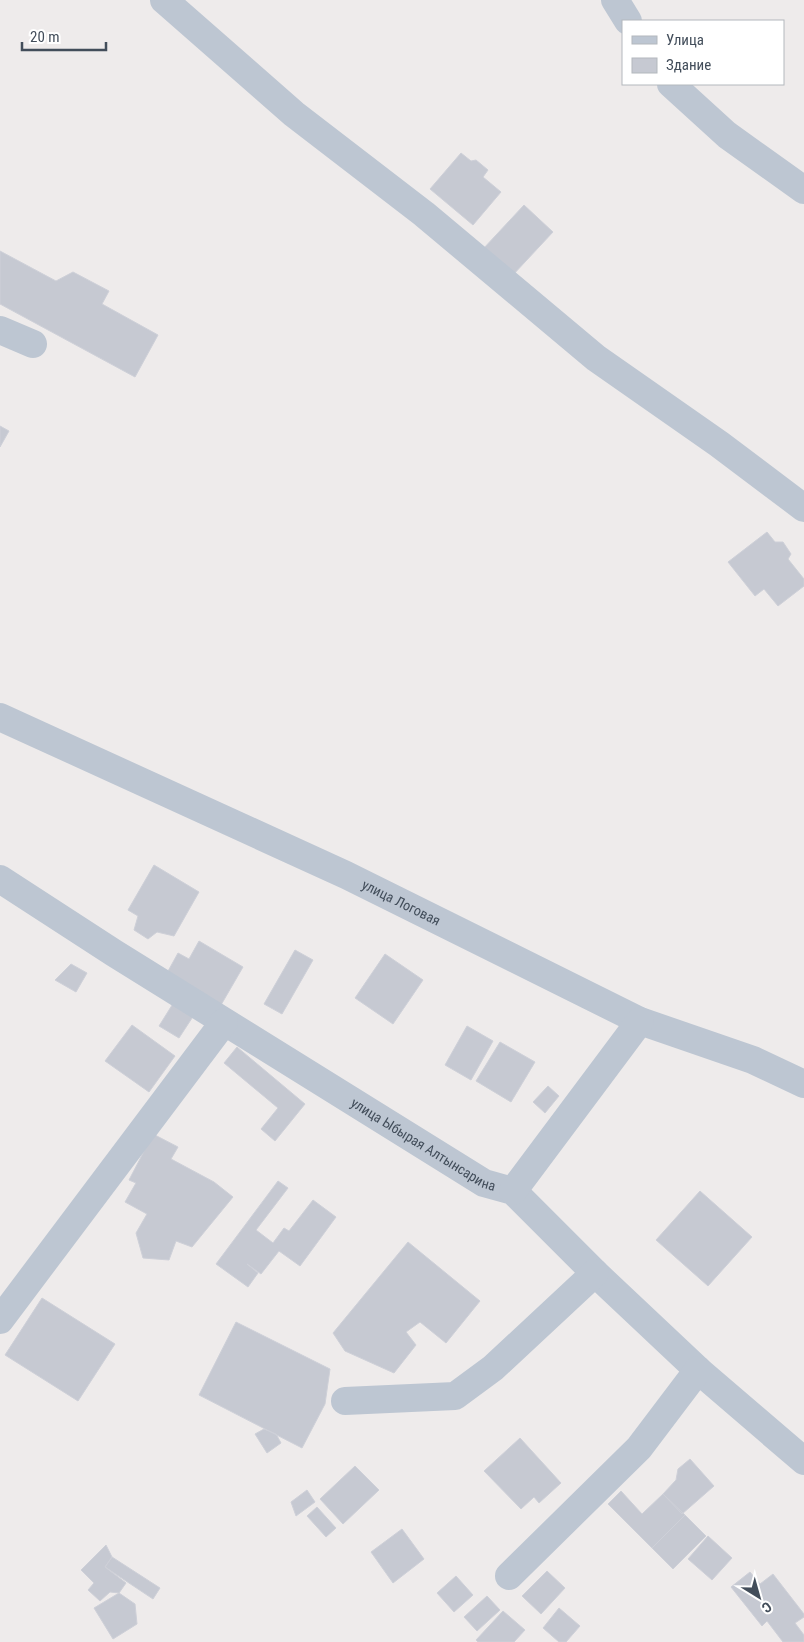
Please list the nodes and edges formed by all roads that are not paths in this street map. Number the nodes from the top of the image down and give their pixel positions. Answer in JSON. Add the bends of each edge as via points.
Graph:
{"nodes":[{"id":1,"x":164,"y":0,"type":"edge"},
{"id":2,"x":615,"y":0,"type":"edge"},
{"id":3,"x":627,"y":20,"type":"edge"},
{"id":4,"x":672,"y":85,"type":"edge"},
{"id":5,"x":804,"y":190,"type":"edge"},
{"id":6,"x":0,"y":330,"type":"edge"},
{"id":7,"x":33,"y":344,"type":"dead end"},
{"id":8,"x":804,"y":508,"type":"edge"},
{"id":9,"x":0,"y":717,"type":"edge"},
{"id":10,"x":0,"y":879,"type":"edge"},
{"id":11,"x":640,"y":1021,"type":"junction"},
{"id":12,"x":224,"y":1022,"type":"junction"},
{"id":13,"x":804,"y":1084,"type":"edge"},
{"id":14,"x":513,"y":1191,"type":"junction"},
{"id":15,"x":595,"y":1273,"type":"junction"},
{"id":16,"x":0,"y":1320,"type":"edge"},
{"id":17,"x":698,"y":1370,"type":"junction"},
{"id":18,"x":345,"y":1401,"type":"dead end"},
{"id":19,"x":804,"y":1461,"type":"edge"},
{"id":20,"x":510,"y":1576,"type":"dead end"}],
"edges":[{"from":1,"to":8,"type":"street","via":[[294,114],[424,214],[596,358]]},
{"from":2,"to":3,"type":"street"},
{"from":4,"to":5,"type":"street","via":[[727,135]]},
{"from":6,"to":7,"type":"street"},
{"from":9,"to":11,"type":"street","name":"улица Логовая","via":[[346,875]]},
{"from":10,"to":12,"type":"street","name":"улица Ыбырая Алтынсарина"},
{"from":11,"to":13,"type":"street","name":"улица Логовая","via":[[753,1060]]},
{"from":11,"to":14,"type":"street"},
{"from":12,"to":14,"type":"street","name":"улица Ыбырая Алтынсарина","via":[[484,1183]]},
{"from":12,"to":16,"type":"street"},
{"from":14,"to":15,"type":"street","name":"улица Ыбырая Алтынсарина"},
{"from":15,"to":17,"type":"street","name":"улица Ыбырая Алтынсарина"},
{"from":15,"to":18,"type":"street","via":[[493,1368],[455,1396]]},
{"from":17,"to":19,"type":"street","name":"улица Ыбырая Алтынсарина"},
{"from":17,"to":20,"type":"street","via":[[639,1448]]}]}
